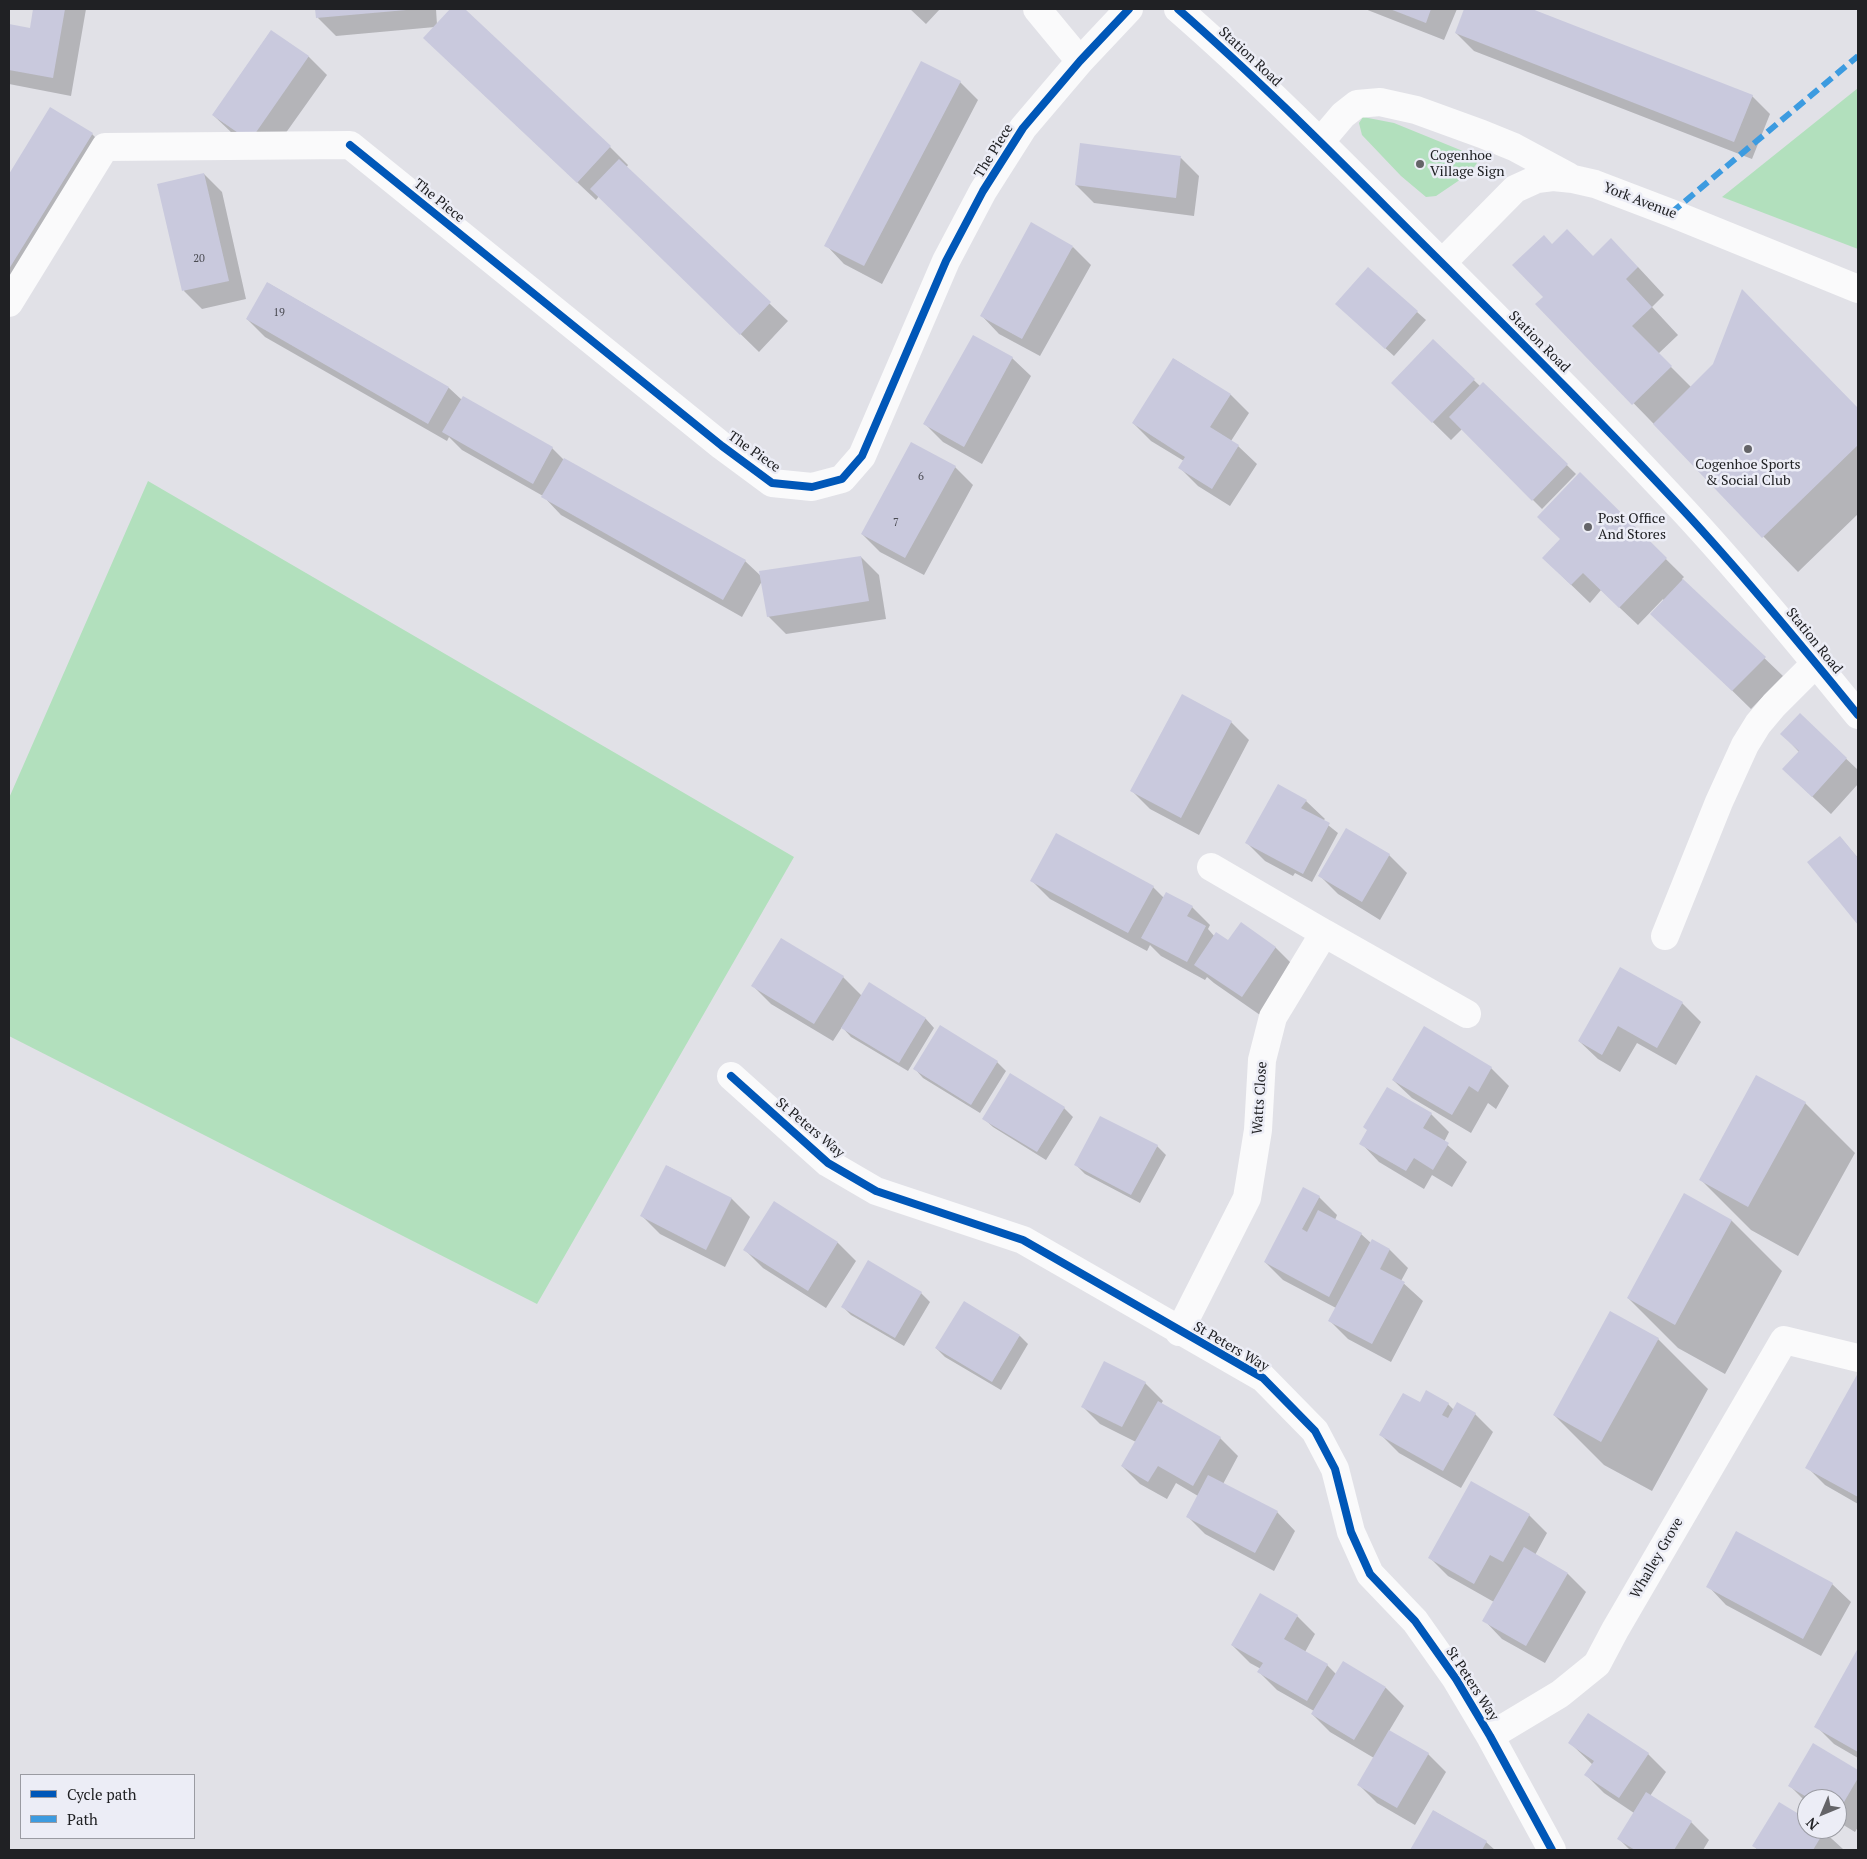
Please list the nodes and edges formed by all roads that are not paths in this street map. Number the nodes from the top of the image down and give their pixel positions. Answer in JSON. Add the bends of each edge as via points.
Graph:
{"nodes":[{"id":1,"x":1037,"y":9,"type":"edge"},
{"id":2,"x":1128,"y":9,"type":"edge"},
{"id":3,"x":1178,"y":9,"type":"edge"},
{"id":4,"x":1080,"y":61,"type":"junction"},
{"id":5,"x":1321,"y":141,"type":"junction"},
{"id":6,"x":1573,"y":179,"type":"junction"},
{"id":7,"x":1442,"y":263,"type":"junction"},
{"id":8,"x":1858,"y":289,"type":"edge"},
{"id":9,"x":9,"y":303,"type":"edge"},
{"id":10,"x":1816,"y":663,"type":"junction"},
{"id":11,"x":1858,"y":715,"type":"edge"},
{"id":12,"x":1211,"y":867,"type":"dead end"},
{"id":13,"x":1324,"y":932,"type":"junction"},
{"id":14,"x":1665,"y":936,"type":"dead end"},
{"id":15,"x":1467,"y":1014,"type":"dead end"},
{"id":16,"x":731,"y":1076,"type":"dead end"},
{"id":17,"x":1179,"y":1332,"type":"junction"},
{"id":18,"x":1858,"y":1358,"type":"edge"},
{"id":19,"x":1490,"y":1736,"type":"junction"},
{"id":20,"x":1552,"y":1850,"type":"edge"}],
"edges":[{"from":1,"to":4,"type":"street"},
{"from":2,"to":4,"type":"street","name":"The Piece"},
{"from":3,"to":5,"type":"street","name":"Station Road"},
{"from":4,"to":9,"type":"street","name":"The Piece","via":[[1023,128],[983,191],[946,261],[862,456],[842,479],[812,487],[772,483],[722,446],[350,145],[105,147]]},
{"from":5,"to":6,"type":"street","via":[[1357,104],[1380,102],[1416,110],[1490,137]]},
{"from":5,"to":7,"type":"street","name":"Station Road"},
{"from":6,"to":7,"type":"street","name":"York Avenue","via":[[1537,178],[1515,189]]},
{"from":6,"to":8,"type":"street","name":"York Avenue","via":[[1671,213]]},
{"from":7,"to":10,"type":"street","name":"Station Road","via":[[1686,513]]},
{"from":10,"to":11,"type":"street","name":"Station Road"},
{"from":10,"to":14,"type":"street","via":[[1774,705],[1745,745]]},
{"from":12,"to":13,"type":"street"},
{"from":13,"to":15,"type":"street"},
{"from":13,"to":17,"type":"street","name":"Watts Close","via":[[1273,1017],[1262,1060],[1258,1130],[1247,1198]]},
{"from":16,"to":17,"type":"street","name":"St Peters Way","via":[[828,1162],[876,1191],[1023,1240]]},
{"from":17,"to":19,"type":"street","name":"St Peters Way","via":[[1263,1378],[1315,1431],[1335,1470],[1351,1532],[1370,1574],[1415,1621],[1456,1679]]},
{"from":18,"to":19,"type":"street","name":"Whalley Grove","via":[[1784,1340],[1597,1664],[1560,1694]]},
{"from":19,"to":20,"type":"street","name":"St Peters Way"}]}
